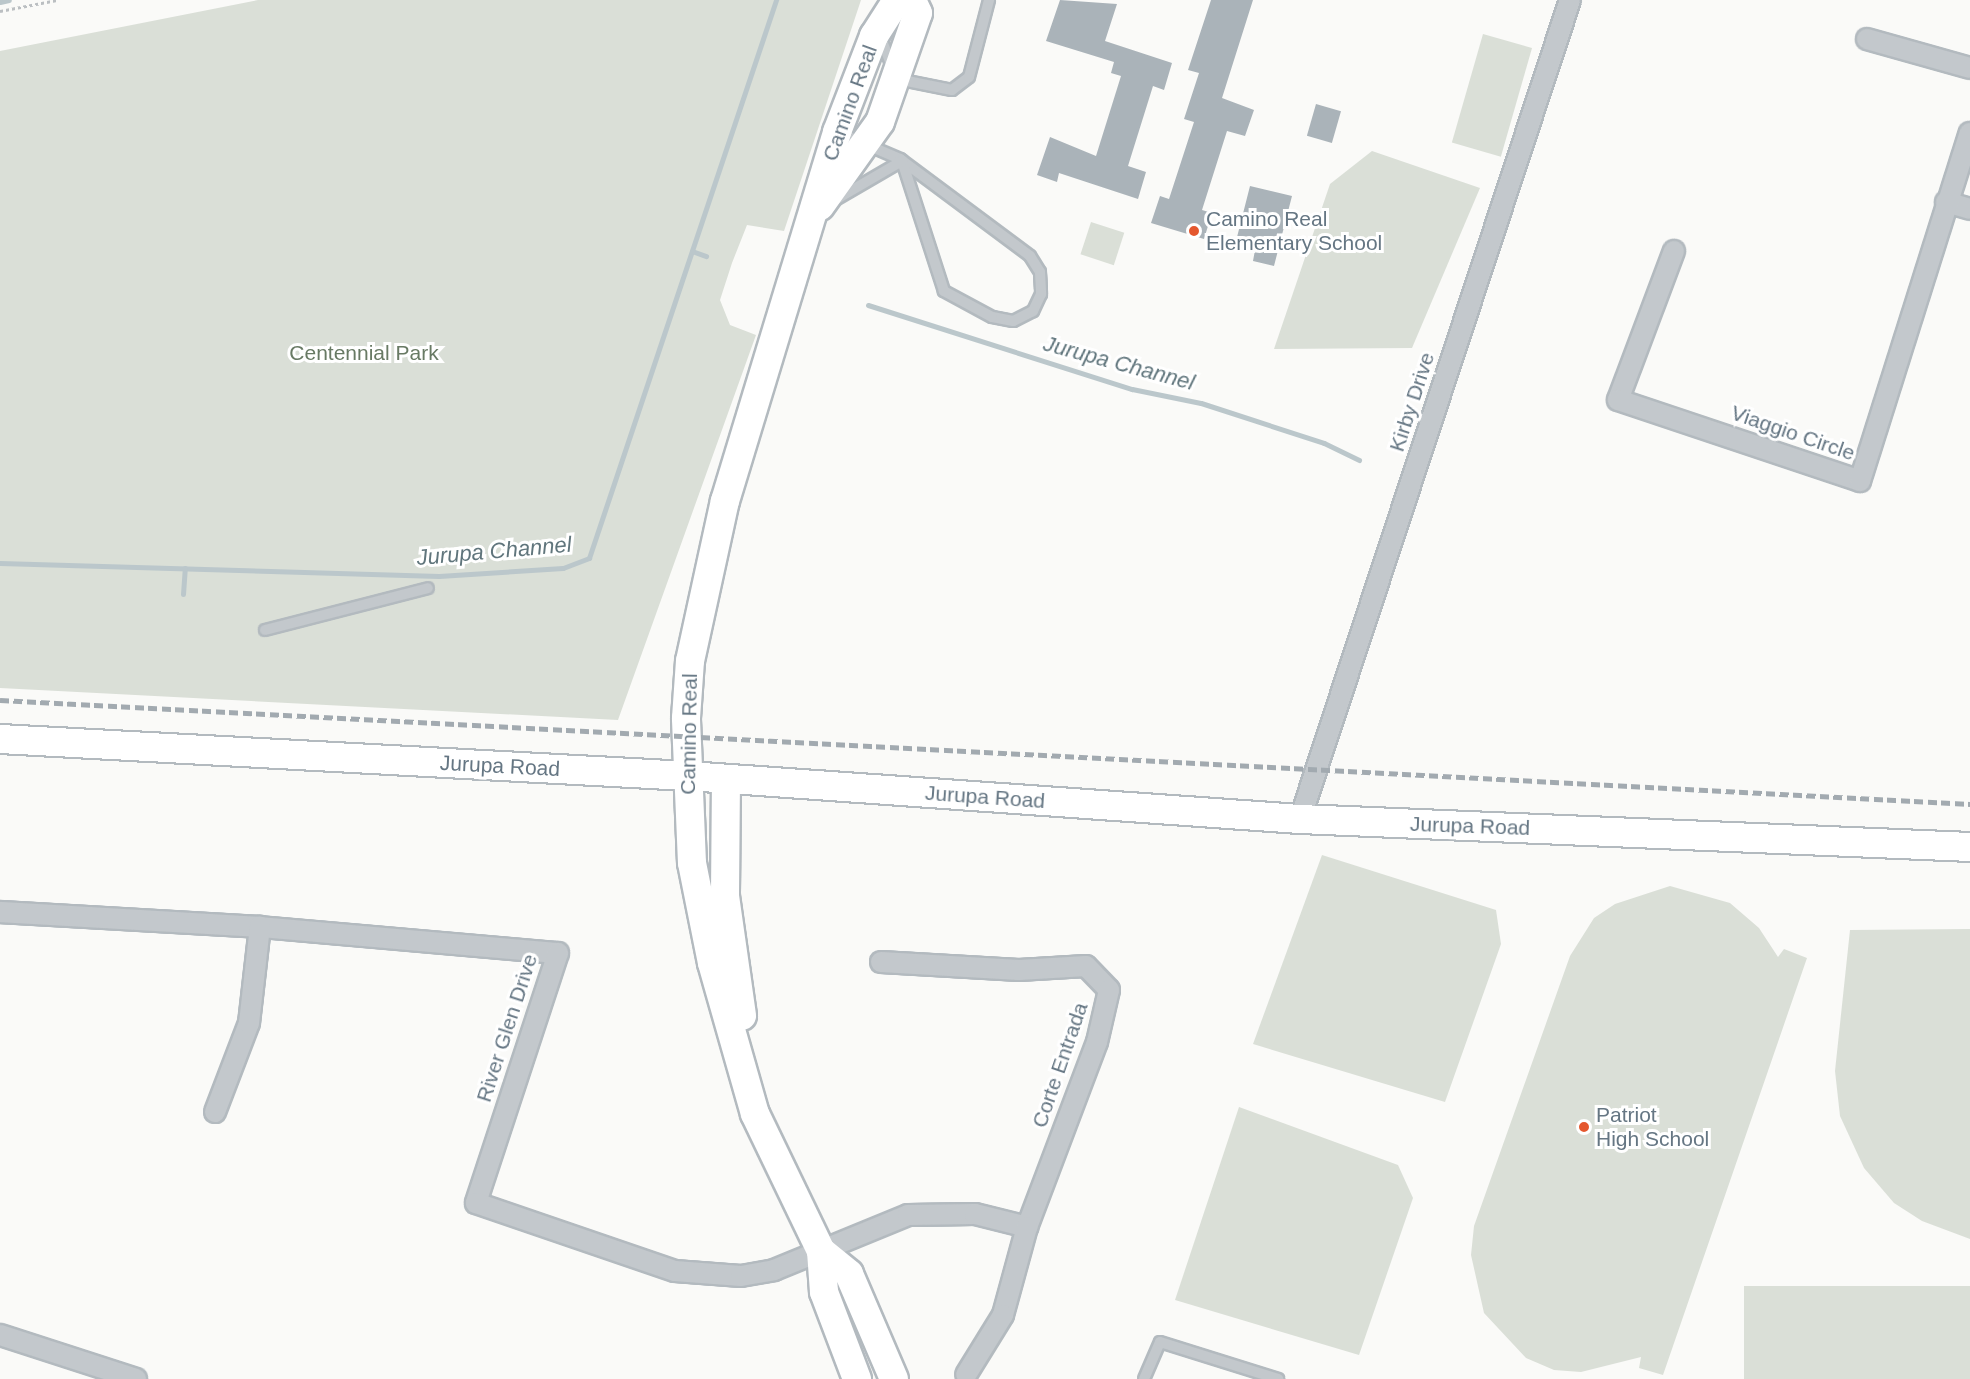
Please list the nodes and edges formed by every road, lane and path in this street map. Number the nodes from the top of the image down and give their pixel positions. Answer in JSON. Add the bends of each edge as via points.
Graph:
{"nodes":[{"id":1,"x":57,"y":0,"type":"edge"},
{"id":2,"x":897,"y":0,"type":"edge"},
{"id":3,"x":912,"y":0,"type":"edge"},
{"id":4,"x":989,"y":0,"type":"edge"},
{"id":5,"x":1570,"y":0,"type":"edge"},
{"id":6,"x":0,"y":11,"type":"edge"},
{"id":7,"x":878,"y":31,"type":"junction"},
{"id":8,"x":1868,"y":39,"type":"dead end"},
{"id":9,"x":1970,"y":68,"type":"edge"},
{"id":10,"x":897,"y":79,"type":"junction"},
{"id":11,"x":837,"y":132,"type":"junction"},
{"id":12,"x":1970,"y":133,"type":"edge"},
{"id":13,"x":866,"y":144,"type":"junction"},
{"id":14,"x":902,"y":161,"type":"junction"},
{"id":15,"x":1946,"y":202,"type":"junction"},
{"id":16,"x":1970,"y":209,"type":"edge"},
{"id":17,"x":814,"y":212,"type":"junction"},
{"id":18,"x":1674,"y":251,"type":"dead end"},
{"id":19,"x":428,"y":588,"type":"dead end"},
{"id":20,"x":266,"y":630,"type":"dead end"},
{"id":21,"x":0,"y":739,"type":"edge"},
{"id":22,"x":688,"y":776,"type":"junction"},
{"id":23,"x":726,"y":779,"type":"junction"},
{"id":24,"x":1300,"y":819,"type":"junction"},
{"id":25,"x":1970,"y":847,"type":"edge"},
{"id":26,"x":0,"y":912,"type":"edge"},
{"id":27,"x":260,"y":927,"type":"junction"},
{"id":28,"x":880,"y":962,"type":"dead end"},
{"id":29,"x":736,"y":1050,"type":"junction"},
{"id":30,"x":215,"y":1112,"type":"dead end"},
{"id":31,"x":1027,"y":1227,"type":"junction"},
{"id":32,"x":821,"y":1251,"type":"junction"},
{"id":33,"x":0,"y":1335,"type":"edge"},
{"id":34,"x":966,"y":1375,"type":"dead end"},
{"id":35,"x":136,"y":1379,"type":"edge"},
{"id":36,"x":857,"y":1379,"type":"edge"},
{"id":37,"x":894,"y":1379,"type":"edge"},
{"id":38,"x":1144,"y":1379,"type":"edge"},
{"id":39,"x":1278,"y":1379,"type":"edge"}],
"edges":[{"from":1,"to":6,"type":"path"},
{"from":2,"to":7,"type":"main road","name":"Camino Real"},
{"from":3,"to":10,"type":"main road","name":"Camino Real","via":[[918,13]]},
{"from":4,"to":10,"type":"lane","via":[[969,76],[952,90]]},
{"from":5,"to":24,"type":"street","name":"Kirby Drive"},
{"from":7,"to":10,"type":"lane"},
{"from":7,"to":11,"type":"main road","name":"Camino Real"},
{"from":8,"to":9,"type":"street"},
{"from":10,"to":13,"type":"main road","name":"Camino Real"},
{"from":11,"to":13,"type":"lane"},
{"from":11,"to":17,"type":"main road","name":"Camino Real"},
{"from":12,"to":15,"type":"street"},
{"from":13,"to":14,"type":"lane"},
{"from":13,"to":17,"type":"main road","name":"Camino Real"},
{"from":14,"to":14,"type":"lane","via":[[944,291],[992,317],[1013,321],[1033,311],[1041,294],[1040,273],[1030,256]]},
{"from":14,"to":17,"type":"lane"},
{"from":15,"to":16,"type":"street"},
{"from":15,"to":18,"type":"street","name":"Viaggio Circle","via":[[1860,481],[1618,400]]},
{"from":17,"to":22,"type":"main road","name":"Camino Real","via":[[725,501],[698,617],[687,695]]},
{"from":19,"to":20,"type":"lane"},
{"from":21,"to":22,"type":"main road","name":"Jurupa Road"},
{"from":22,"to":23,"type":"main road","name":"Jurupa Road"},
{"from":22,"to":29,"type":"main road","name":"Camino Real","via":[[700,913]]},
{"from":23,"to":24,"type":"main road","name":"Jurupa Road"},
{"from":23,"to":29,"type":"main road","via":[[725,896],[743,1011]]},
{"from":24,"to":25,"type":"main road","name":"Jurupa Road"},
{"from":26,"to":27,"type":"street","name":"River Glen Drive"},
{"from":27,"to":30,"type":"street","via":[[249,1023]]},
{"from":27,"to":32,"type":"street","name":"River Glen Drive","via":[[558,953],[476,1203],[634,1258],[709,1276],[774,1270]]},
{"from":28,"to":31,"type":"street","name":"Corte Entrada","via":[[1019,970],[1086,966],[1109,990],[1097,1042]]},
{"from":29,"to":32,"type":"main road","name":"Camino Real","via":[[755,1114]]},
{"from":31,"to":32,"type":"street","via":[[975,1214],[908,1215]]},
{"from":31,"to":34,"type":"street","name":"Corte Entrada","via":[[1003,1316]]},
{"from":32,"to":36,"type":"main road","name":"Camino Real","via":[[824,1292]]},
{"from":32,"to":37,"type":"main road","name":"Camino Real","via":[[849,1274]]},
{"from":33,"to":35,"type":"street"},
{"from":38,"to":39,"type":"lane","via":[[1160,1342]]}]}
